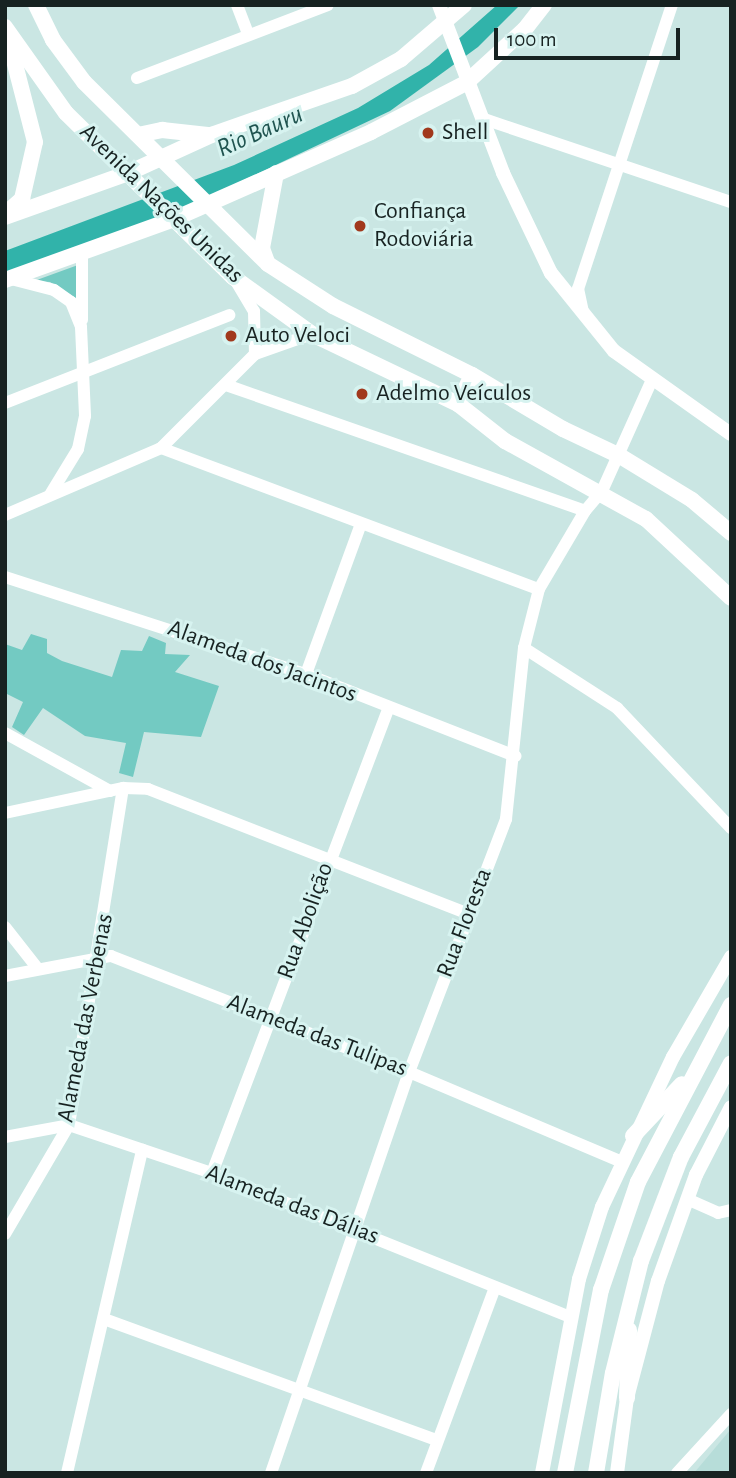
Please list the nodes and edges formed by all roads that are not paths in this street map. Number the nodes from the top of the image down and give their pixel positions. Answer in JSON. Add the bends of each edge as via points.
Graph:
{"nodes":[{"id":1,"x":36,"y":5,"type":"edge"},
{"id":2,"x":237,"y":5,"type":"edge"},
{"id":3,"x":328,"y":5,"type":"edge"},
{"id":4,"x":439,"y":5,"type":"edge"},
{"id":5,"x":464,"y":5,"type":"edge"},
{"id":6,"x":544,"y":5,"type":"edge"},
{"id":7,"x":671,"y":5,"type":"edge"},
{"id":8,"x":5,"y":28,"type":"edge"},
{"id":9,"x":448,"y":32,"type":"junction"},
{"id":10,"x":248,"y":33,"type":"junction"},
{"id":11,"x":464,"y":76,"type":"junction"},
{"id":12,"x":137,"y":78,"type":"dead end"},
{"id":13,"x":484,"y":119,"type":"junction"},
{"id":14,"x":138,"y":135,"type":"junction"},
{"id":15,"x":211,"y":135,"type":"junction"},
{"id":16,"x":159,"y":157,"type":"junction"},
{"id":17,"x":620,"y":163,"type":"junction"},
{"id":18,"x":276,"y":173,"type":"junction"},
{"id":19,"x":126,"y":174,"type":"junction"},
{"id":20,"x":731,"y":202,"type":"edge"},
{"id":21,"x":205,"y":204,"type":"junction"},
{"id":22,"x":5,"y":216,"type":"edge"},
{"id":23,"x":172,"y":217,"type":"junction"},
{"id":24,"x":82,"y":256,"type":"junction"},
{"id":25,"x":268,"y":264,"type":"junction"},
{"id":26,"x":233,"y":277,"type":"junction"},
{"id":27,"x":8,"y":279,"type":"edge"},
{"id":28,"x":583,"y":312,"type":"junction"},
{"id":29,"x":229,"y":315,"type":"dead end"},
{"id":30,"x":81,"y":327,"type":"junction"},
{"id":31,"x":312,"y":334,"type":"junction"},
{"id":32,"x":255,"y":354,"type":"junction"},
{"id":33,"x":86,"y":373,"type":"junction"},
{"id":34,"x":472,"y":375,"type":"junction"},
{"id":35,"x":652,"y":380,"type":"junction"},
{"id":36,"x":226,"y":385,"type":"junction"},
{"id":37,"x":5,"y":403,"type":"edge"},
{"id":38,"x":458,"y":404,"type":"junction"},
{"id":39,"x":731,"y":434,"type":"edge"},
{"id":40,"x":162,"y":448,"type":"junction"},
{"id":41,"x":78,"y":449,"type":"junction"},
{"id":42,"x":620,"y":456,"type":"junction"},
{"id":43,"x":96,"y":474,"type":"junction"},
{"id":44,"x":602,"y":491,"type":"junction"},
{"id":45,"x":50,"y":494,"type":"junction"},
{"id":46,"x":585,"y":510,"type":"junction"},
{"id":47,"x":5,"y":515,"type":"edge"},
{"id":48,"x":361,"y":524,"type":"junction"},
{"id":49,"x":731,"y":533,"type":"edge"},
{"id":50,"x":5,"y":577,"type":"edge"},
{"id":51,"x":539,"y":589,"type":"junction"},
{"id":52,"x":731,"y":598,"type":"edge"},
{"id":53,"x":524,"y":648,"type":"junction"},
{"id":54,"x":306,"y":674,"type":"junction"},
{"id":55,"x":389,"y":709,"type":"junction"},
{"id":56,"x":5,"y":733,"type":"edge"},
{"id":57,"x":515,"y":756,"type":"junction"},
{"id":58,"x":116,"y":789,"type":"junction"},
{"id":59,"x":5,"y":813,"type":"edge"},
{"id":60,"x":731,"y":828,"type":"edge"},
{"id":61,"x":327,"y":861,"type":"junction"},
{"id":62,"x":468,"y":914,"type":"junction"},
{"id":63,"x":5,"y":926,"type":"edge"},
{"id":64,"x":99,"y":957,"type":"junction"},
{"id":65,"x":731,"y":957,"type":"edge"},
{"id":66,"x":38,"y":969,"type":"junction"},
{"id":67,"x":5,"y":976,"type":"edge"},
{"id":68,"x":731,"y":1005,"type":"edge"},
{"id":69,"x":271,"y":1017,"type":"junction"},
{"id":70,"x":704,"y":1051,"type":"junction"},
{"id":71,"x":731,"y":1063,"type":"edge"},
{"id":72,"x":409,"y":1072,"type":"junction"},
{"id":73,"x":689,"y":1078,"type":"junction"},
{"id":74,"x":731,"y":1107,"type":"edge"},
{"id":75,"x":703,"y":1111,"type":"junction"},
{"id":76,"x":69,"y":1125,"type":"junction"},
{"id":77,"x":633,"y":1136,"type":"junction"},
{"id":78,"x":5,"y":1137,"type":"edge"},
{"id":79,"x":142,"y":1150,"type":"junction"},
{"id":80,"x":621,"y":1161,"type":"junction"},
{"id":81,"x":212,"y":1173,"type":"junction"},
{"id":82,"x":687,"y":1199,"type":"junction"},
{"id":83,"x":731,"y":1210,"type":"edge"},
{"id":84,"x":354,"y":1230,"type":"junction"},
{"id":85,"x":5,"y":1234,"type":"edge"},
{"id":86,"x":495,"y":1287,"type":"junction"},
{"id":87,"x":629,"y":1301,"type":"junction"},
{"id":88,"x":572,"y":1318,"type":"junction"},
{"id":89,"x":104,"y":1319,"type":"junction"},
{"id":90,"x":297,"y":1388,"type":"junction"},
{"id":91,"x":627,"y":1398,"type":"junction"},
{"id":92,"x":731,"y":1414,"type":"edge"},
{"id":93,"x":437,"y":1440,"type":"junction"},
{"id":94,"x":67,"y":1473,"type":"edge"},
{"id":95,"x":271,"y":1473,"type":"edge"},
{"id":96,"x":426,"y":1473,"type":"edge"},
{"id":97,"x":542,"y":1473,"type":"edge"},
{"id":98,"x":565,"y":1473,"type":"edge"},
{"id":99,"x":596,"y":1473,"type":"edge"},
{"id":100,"x":617,"y":1473,"type":"edge"},
{"id":101,"x":677,"y":1473,"type":"edge"}],
"edges":[{"from":1,"to":14,"type":"main road","name":"Avenida Nações Unidas","via":[[53,40],[84,82]]},
{"from":2,"to":10,"type":"street"},
{"from":3,"to":10,"type":"street"},
{"from":4,"to":9,"type":"street"},
{"from":5,"to":9,"type":"main road"},
{"from":6,"to":11,"type":"main road","via":[[526,29]]},
{"from":7,"to":17,"type":"street"},
{"from":8,"to":19,"type":"main road","name":"Avenida Nações Unidas","via":[[66,113]]},
{"from":8,"to":22,"type":"main road","via":[[35,142],[22,199]]},
{"from":9,"to":11,"type":"street"},
{"from":9,"to":15,"type":"main road","via":[[352,86]]},
{"from":10,"to":12,"type":"street"},
{"from":11,"to":13,"type":"street"},
{"from":11,"to":18,"type":"main road","via":[[370,132]]},
{"from":13,"to":17,"type":"street"},
{"from":13,"to":28,"type":"street","via":[[503,173],[551,273]]},
{"from":14,"to":15,"type":"main road","via":[[162,130]]},
{"from":14,"to":16,"type":"main road","name":"Avenida Nações Unidas"},
{"from":15,"to":16,"type":"main road"},
{"from":16,"to":19,"type":"main road"},
{"from":16,"to":21,"type":"main road","name":"Avenida Nações Unidas"},
{"from":17,"to":20,"type":"street"},
{"from":17,"to":28,"type":"street","via":[[578,289]]},
{"from":18,"to":21,"type":"main road"},
{"from":18,"to":25,"type":"main road","via":[[261,248]]},
{"from":19,"to":22,"type":"main road"},
{"from":19,"to":23,"type":"main road","name":"Avenida Nações Unidas","via":[[145,186]]},
{"from":21,"to":23,"type":"main road"},
{"from":21,"to":25,"type":"main road","name":"Avenida Nações Unidas"},
{"from":23,"to":24,"type":"main road"},
{"from":23,"to":26,"type":"main road","name":"Avenida Nações Unidas"},
{"from":24,"to":27,"type":"main road"},
{"from":24,"to":30,"type":"street"},
{"from":25,"to":34,"type":"main road","name":"Avenida Nações Unidas","via":[[333,306]]},
{"from":26,"to":31,"type":"main road","name":"Avenida Nações Unidas"},
{"from":26,"to":32,"type":"street","via":[[254,311]]},
{"from":27,"to":30,"type":"street","via":[[54,290],[71,302]]},
{"from":28,"to":35,"type":"street","via":[[614,351]]},
{"from":29,"to":33,"type":"street"},
{"from":30,"to":33,"type":"street"},
{"from":31,"to":32,"type":"street"},
{"from":31,"to":38,"type":"main road","name":"Avenida Nações Unidas"},
{"from":32,"to":36,"type":"street"},
{"from":33,"to":37,"type":"street"},
{"from":33,"to":41,"type":"street","via":[[85,416]]},
{"from":34,"to":38,"type":"main road"},
{"from":34,"to":42,"type":"main road","name":"Avenida Nações Unidas","via":[[563,429]]},
{"from":35,"to":39,"type":"street"},
{"from":35,"to":42,"type":"street","name":"Rua Floresta"},
{"from":36,"to":40,"type":"street"},
{"from":36,"to":46,"type":"street"},
{"from":38,"to":44,"type":"main road","name":"Avenida Nações Unidas","via":[[506,441]]},
{"from":40,"to":43,"type":"street"},
{"from":40,"to":48,"type":"street"},
{"from":41,"to":43,"type":"street","via":[[80,463]]},
{"from":41,"to":45,"type":"street"},
{"from":42,"to":44,"type":"street","name":"Rua Floresta"},
{"from":42,"to":49,"type":"main road","name":"Avenida Nações Unidas","via":[[692,500]]},
{"from":43,"to":45,"type":"street"},
{"from":44,"to":46,"type":"street","name":"Rua Floresta"},
{"from":44,"to":52,"type":"main road","name":"Avenida Nações Unidas","via":[[681,547]]},
{"from":45,"to":47,"type":"street"},
{"from":46,"to":51,"type":"street","name":"Rua Floresta"},
{"from":48,"to":51,"type":"street"},
{"from":48,"to":54,"type":"street"},
{"from":50,"to":54,"type":"street","name":"Alameda dos Jacintos"},
{"from":51,"to":53,"type":"street","name":"Rua Floresta"},
{"from":53,"to":57,"type":"street","name":"Rua Floresta"},
{"from":53,"to":60,"type":"street","via":[[617,708]]},
{"from":54,"to":55,"type":"street","name":"Alameda dos Jacintos"},
{"from":55,"to":57,"type":"street","name":"Alameda dos Jacintos"},
{"from":55,"to":61,"type":"street","name":"Rua Abolição"},
{"from":56,"to":58,"type":"street"},
{"from":57,"to":62,"type":"street","name":"Rua Floresta","via":[[506,819]]},
{"from":58,"to":59,"type":"street"},
{"from":58,"to":61,"type":"street","via":[[148,789]]},
{"from":58,"to":64,"type":"street","name":"Alameda das Verbenas"},
{"from":61,"to":62,"type":"street"},
{"from":61,"to":69,"type":"street","name":"Rua Abolição"},
{"from":62,"to":72,"type":"street","name":"Rua Floresta"},
{"from":63,"to":66,"type":"street"},
{"from":64,"to":66,"type":"street","name":"Alameda das Tulipas"},
{"from":64,"to":69,"type":"street","name":"Alameda das Tulipas","via":[[111,957]]},
{"from":64,"to":76,"type":"street","name":"Alameda das Verbenas"},
{"from":65,"to":77,"type":"street"},
{"from":66,"to":67,"type":"street","name":"Alameda das Tulipas"},
{"from":68,"to":70,"type":"main road"},
{"from":69,"to":72,"type":"street","name":"Alameda das Tulipas"},
{"from":69,"to":81,"type":"street","name":"Rua Abolição"},
{"from":70,"to":71,"type":"main road","via":[[710,1062]]},
{"from":70,"to":73,"type":"main road"},
{"from":71,"to":75,"type":"main road"},
{"from":72,"to":80,"type":"street","name":"Alameda das Tulipas"},
{"from":72,"to":84,"type":"street","name":"Rua Floresta"},
{"from":73,"to":75,"type":"main road","via":[[701,1084]]},
{"from":73,"to":77,"type":"main road","via":[[655,1108]]},
{"from":73,"to":98,"type":"main road","via":[[638,1182],[601,1290]]},
{"from":74,"to":82,"type":"street"},
{"from":75,"to":87,"type":"main road","via":[[676,1170]]},
{"from":76,"to":78,"type":"street","name":"Alameda das Dálias"},
{"from":76,"to":79,"type":"street","name":"Alameda das Dálias"},
{"from":76,"to":85,"type":"street","name":"Alameda das Verbenas"},
{"from":77,"to":80,"type":"street"},
{"from":79,"to":81,"type":"street","name":"Alameda das Dálias"},
{"from":79,"to":89,"type":"street"},
{"from":80,"to":88,"type":"street","via":[[583,1267]]},
{"from":81,"to":84,"type":"street","name":"Alameda das Dálias"},
{"from":82,"to":83,"type":"street","via":[[718,1213]]},
{"from":82,"to":91,"type":"street","via":[[658,1281]]},
{"from":84,"to":86,"type":"street","name":"Alameda das Dálias"},
{"from":84,"to":90,"type":"street","name":"Rua Floresta"},
{"from":86,"to":88,"type":"street","name":"Alameda das Dálias"},
{"from":86,"to":93,"type":"street"},
{"from":87,"to":91,"type":"main road"},
{"from":87,"to":99,"type":"main road"},
{"from":88,"to":97,"type":"street"},
{"from":89,"to":90,"type":"street"},
{"from":89,"to":94,"type":"street"},
{"from":90,"to":93,"type":"street"},
{"from":90,"to":95,"type":"street","name":"Rua Floresta"},
{"from":91,"to":100,"type":"street"},
{"from":92,"to":101,"type":"street"},
{"from":93,"to":96,"type":"street"}]}
